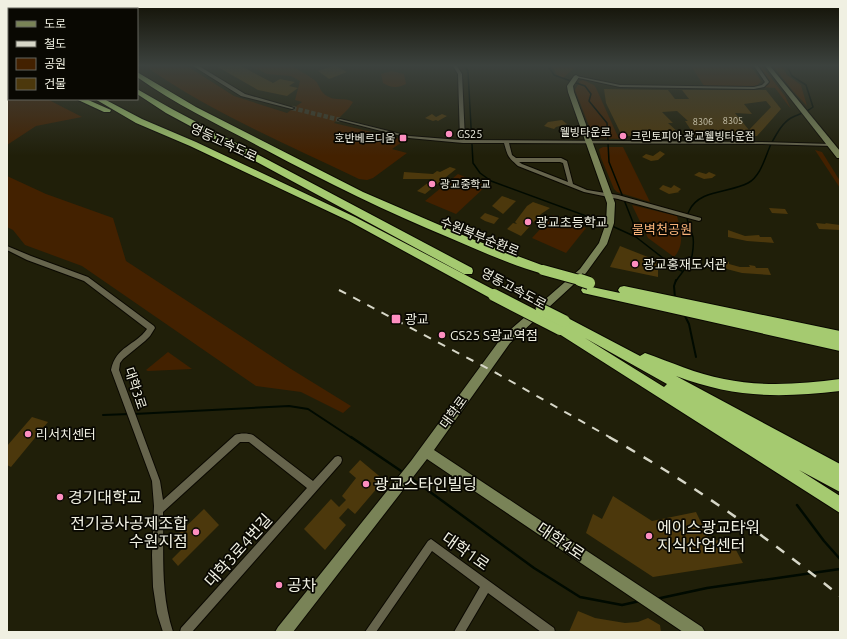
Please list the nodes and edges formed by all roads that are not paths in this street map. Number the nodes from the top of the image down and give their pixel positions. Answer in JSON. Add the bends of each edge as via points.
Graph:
{"nodes":[{"id":1,"x":145,"y":96,"type":"edge"},
{"id":2,"x":160,"y":96,"type":"edge"},
{"id":3,"x":170,"y":96,"type":"edge"},
{"id":4,"x":246,"y":96,"type":"edge"},
{"id":5,"x":462,"y":96,"type":"edge"},
{"id":6,"x":572,"y":96,"type":"edge"},
{"id":7,"x":791,"y":96,"type":"edge"},
{"id":8,"x":83,"y":100,"type":"edge"},
{"id":9,"x":101,"y":100,"type":"edge"},
{"id":10,"x":138,"y":100,"type":"edge"},
{"id":11,"x":292,"y":108,"type":"tunnel mouth"},
{"id":12,"x":340,"y":120,"type":"tunnel mouth"},
{"id":13,"x":166,"y":133,"type":"junction"},
{"id":14,"x":466,"y":142,"type":"junction"},
{"id":15,"x":506,"y":142,"type":"junction"},
{"id":16,"x":589,"y":142,"type":"junction"},
{"id":17,"x":831,"y":146,"type":"junction"},
{"id":18,"x":840,"y":156,"type":"edge"},
{"id":19,"x":513,"y":160,"type":"junction"},
{"id":20,"x":571,"y":185,"type":"junction"},
{"id":21,"x":609,"y":196,"type":"junction"},
{"id":22,"x":360,"y":212,"type":"junction"},
{"id":23,"x":699,"y":219,"type":"dead end"},
{"id":24,"x":7,"y":248,"type":"edge"},
{"id":25,"x":543,"y":273,"type":"junction"},
{"id":26,"x":588,"y":286,"type":"junction"},
{"id":27,"x":496,"y":291,"type":"junction"},
{"id":28,"x":702,"y":306,"type":"junction"},
{"id":29,"x":709,"y":317,"type":"junction"},
{"id":30,"x":562,"y":325,"type":"junction"},
{"id":31,"x":840,"y":330,"type":"edge"},
{"id":32,"x":840,"y":336,"type":"edge"},
{"id":33,"x":840,"y":346,"type":"edge"},
{"id":34,"x":840,"y":351,"type":"edge"},
{"id":35,"x":840,"y":385,"type":"edge"},
{"id":36,"x":425,"y":451,"type":"junction"},
{"id":37,"x":338,"y":460,"type":"dead end"},
{"id":38,"x":840,"y":472,"type":"edge"},
{"id":39,"x":840,"y":484,"type":"edge"},
{"id":40,"x":314,"y":487,"type":"junction"},
{"id":41,"x":840,"y":505,"type":"edge"},
{"id":42,"x":158,"y":510,"type":"junction"},
{"id":43,"x":487,"y":585,"type":"junction"},
{"id":44,"x":544,"y":630,"type":"edge"},
{"id":45,"x":168,"y":632,"type":"edge"},
{"id":46,"x":185,"y":632,"type":"edge"},
{"id":47,"x":283,"y":632,"type":"edge"},
{"id":48,"x":370,"y":632,"type":"edge"},
{"id":49,"x":459,"y":632,"type":"edge"},
{"id":50,"x":697,"y":632,"type":"edge"}],
"edges":[{"from":1,"to":22,"type":"highway","name":"영동고속도로","via":[[176,115]]},
{"from":2,"to":25,"type":"highway","name":"수원북부순환로","via":[[306,175],[456,243]]},
{"from":3,"to":25,"type":"highway","name":"수원북부순환로","via":[[309,170]]},
{"from":4,"to":11,"type":"street"},
{"from":5,"to":14,"type":"street"},
{"from":6,"to":16,"type":"street","name":"대학로"},
{"from":7,"to":17,"type":"street"},
{"from":8,"to":13,"type":"highway","name":"영동고속도로"},
{"from":9,"to":13,"type":"highway","name":"영동고속도로"},
{"from":10,"to":22,"type":"highway","name":"영동고속도로","via":[[277,175]]},
{"from":12,"to":14,"type":"street","name":"웰빙타운로","via":[[420,138]]},
{"from":13,"to":27,"type":"highway","name":"영동고속도로","via":[[352,219]]},
{"from":14,"to":15,"type":"street","name":"웰빙타운로"},
{"from":15,"to":16,"type":"street","name":"웰빙타운로"},
{"from":15,"to":19,"type":"street"},
{"from":16,"to":17,"type":"street","name":"웰빙타운로","via":[[782,143]]},
{"from":16,"to":21,"type":"street","name":"대학로"},
{"from":17,"to":18,"type":"street"},
{"from":19,"to":20,"type":"street"},
{"from":19,"to":20,"type":"street","via":[[561,160],[565,162]]},
{"from":20,"to":21,"type":"street"},
{"from":21,"to":23,"type":"street"},
{"from":21,"to":36,"type":"street","name":"대학로","via":[[610,223],[601,248],[583,271],[506,340]]},
{"from":22,"to":27,"type":"highway","name":"영동고속도로"},
{"from":24,"to":42,"type":"street","name":"대학3로","via":[[86,279],[150,326],[150,330],[122,354],[115,370],[156,481]]},
{"from":25,"to":26,"type":"highway","name":"수원북부순환로"},
{"from":26,"to":28,"type":"highway","name":"수원북부순환로"},
{"from":26,"to":29,"type":"highway","name":"수원북부순환로"},
{"from":27,"to":30,"type":"highway","name":"영동고속도로","bridge":true},
{"from":28,"to":31,"type":"highway"},
{"from":28,"to":32,"type":"highway","name":"수원북부순환로"},
{"from":29,"to":33,"type":"highway","name":"수원북부순환로"},
{"from":29,"to":34,"type":"highway"},
{"from":30,"to":35,"type":"highway","via":[[661,364],[723,384],[777,390]]},
{"from":30,"to":38,"type":"highway","name":"영동고속도로"},
{"from":30,"to":39,"type":"highway","name":"영동고속도로"},
{"from":30,"to":41,"type":"highway"},
{"from":36,"to":47,"type":"street","name":"대학로"},
{"from":36,"to":50,"type":"street","name":"대학4로"},
{"from":37,"to":40,"type":"street","name":"대학3로4번길"},
{"from":40,"to":42,"type":"street","via":[[250,438],[238,438]]},
{"from":40,"to":46,"type":"street","name":"대학3로4번길"},
{"from":42,"to":45,"type":"street","name":"대학3로","via":[[158,579],[162,614]]},
{"from":43,"to":44,"type":"street","name":"대학1로"},
{"from":43,"to":48,"type":"street","name":"대학1로","via":[[431,544]]},
{"from":43,"to":49,"type":"street"}]}
